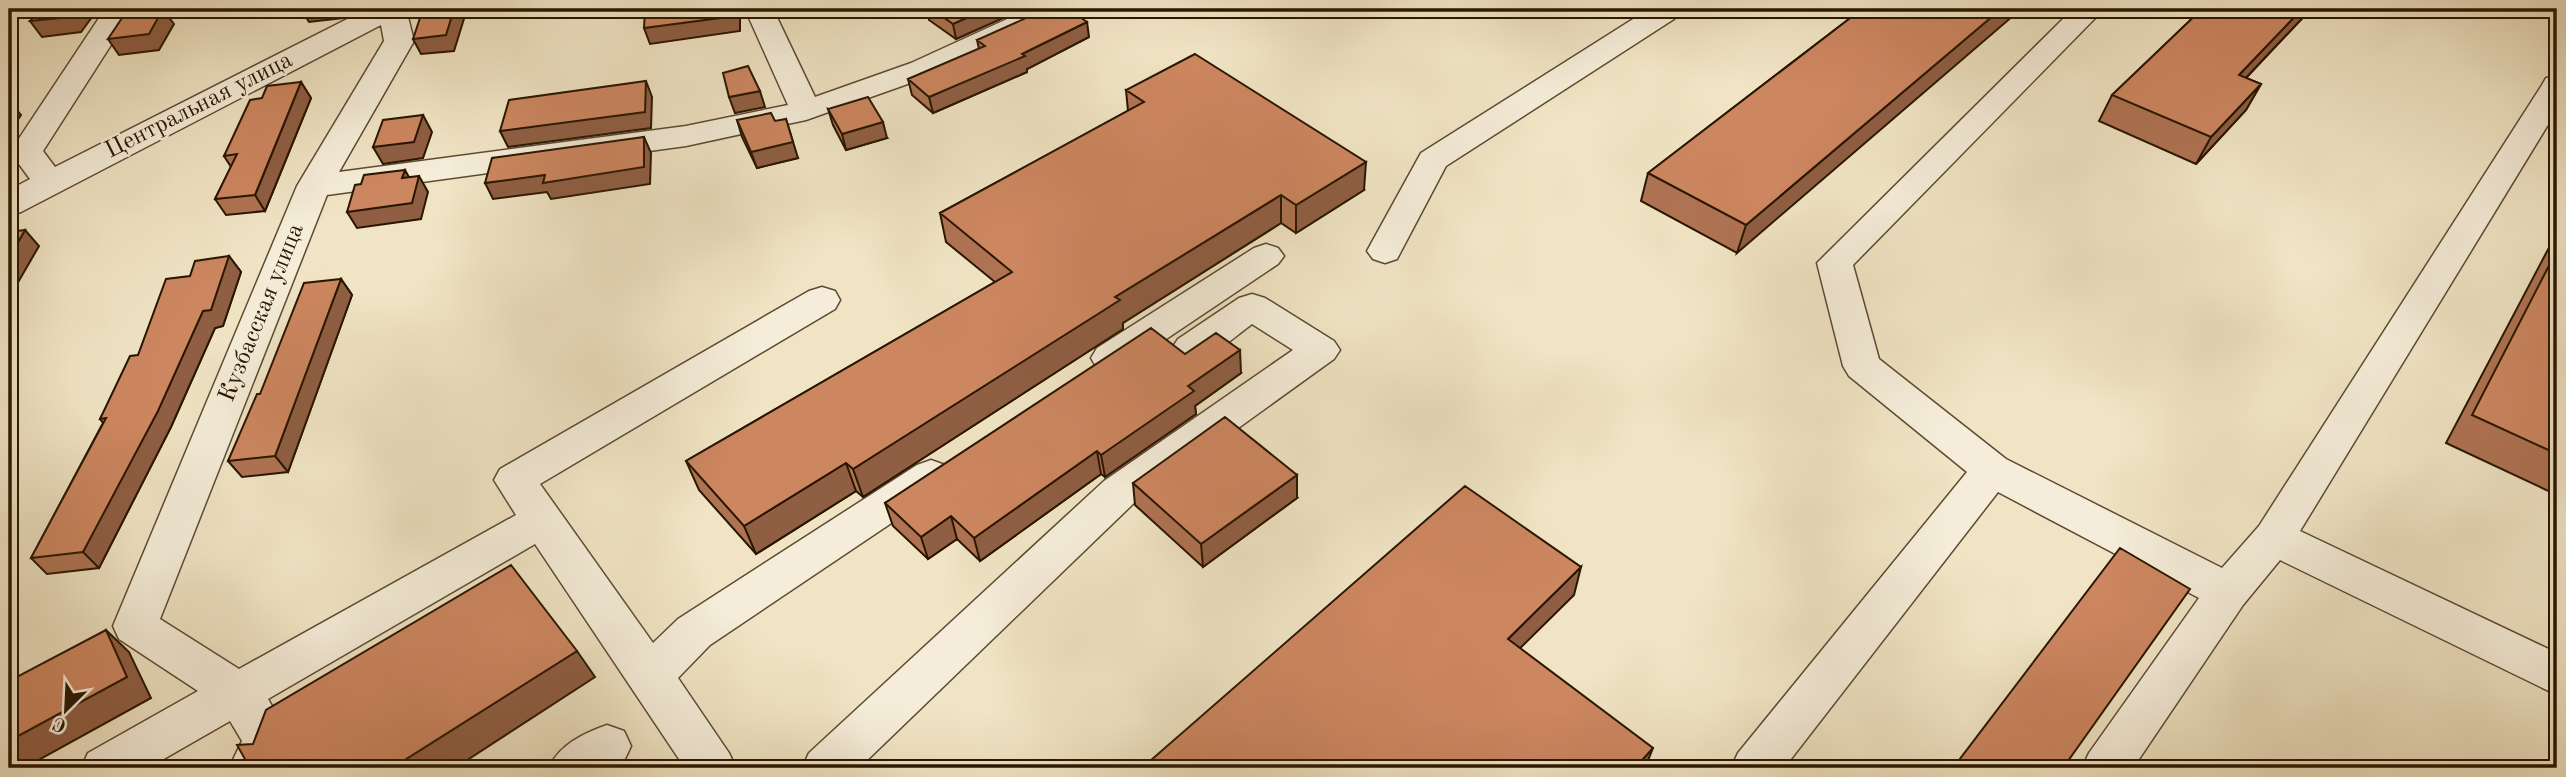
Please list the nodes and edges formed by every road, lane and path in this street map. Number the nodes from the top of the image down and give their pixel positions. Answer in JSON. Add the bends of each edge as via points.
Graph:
{"nodes":[{"id":1,"x":119,"y":9,"type":"edge"},
{"id":2,"x":391,"y":9,"type":"edge"},
{"id":3,"x":759,"y":9,"type":"edge"},
{"id":4,"x":1052,"y":9,"type":"edge"},
{"id":5,"x":1663,"y":9,"type":"edge"},
{"id":6,"x":2089,"y":9,"type":"edge"},
{"id":7,"x":2554,"y":94,"type":"edge"},
{"id":8,"x":806,"y":111,"type":"junction"},
{"id":9,"x":50,"y":182,"type":"junction"},
{"id":10,"x":314,"y":186,"type":"junction"},
{"id":11,"x":9,"y":204,"type":"edge"},
{"id":12,"x":1385,"y":251,"type":"dead end"},
{"id":13,"x":1266,"y":256,"type":"dead end"},
{"id":14,"x":822,"y":300,"type":"dead end"},
{"id":15,"x":1191,"y":348,"type":"edge"},
{"id":16,"x":1079,"y":379,"type":"edge"},
{"id":17,"x":963,"y":455,"type":"edge"},
{"id":18,"x":1992,"y":470,"type":"junction"},
{"id":19,"x":542,"y":520,"type":"junction"},
{"id":20,"x":2274,"y":538,"type":"junction"},
{"id":21,"x":2228,"y":592,"type":"junction"},
{"id":22,"x":2557,"y":675,"type":"edge"},
{"id":23,"x":650,"y":676,"type":"junction"},
{"id":24,"x":238,"y":692,"type":"junction"},
{"id":25,"x":105,"y":768,"type":"edge"},
{"id":26,"x":253,"y":768,"type":"edge"},
{"id":27,"x":712,"y":768,"type":"edge"},
{"id":28,"x":826,"y":768,"type":"edge"},
{"id":29,"x":1755,"y":768,"type":"edge"},
{"id":30,"x":2106,"y":768,"type":"edge"}],
"edges":[{"from":1,"to":9,"type":"street","via":[[26,152]]},
{"from":2,"to":9,"type":"street","name":"Центральная улица"},
{"from":2,"to":10,"type":"street","name":"Кузбасская улица","via":[[399,41]]},
{"from":3,"to":8,"type":"street"},
{"from":4,"to":8,"type":"street","via":[[922,69]]},
{"from":5,"to":12,"type":"street","via":[[1664,13],[1433,160]]},
{"from":6,"to":18,"type":"street","via":[[1835,263],[1862,366]]},
{"from":7,"to":20,"type":"street"},
{"from":8,"to":10,"type":"street","via":[[686,136]]},
{"from":9,"to":11,"type":"street","name":"Центральная улица"},
{"from":10,"to":24,"type":"street","name":"Кузбасская улица","via":[[135,626]]},
{"from":13,"to":16,"type":"street"},
{"from":14,"to":19,"type":"street","via":[[514,480]]},
{"from":15,"to":28,"type":"street","via":[[1252,307],[1321,350],[1119,492]]},
{"from":17,"to":23,"type":"street","via":[[694,632]]},
{"from":18,"to":21,"type":"street"},
{"from":18,"to":29,"type":"street"},
{"from":19,"to":23,"type":"street"},
{"from":19,"to":24,"type":"street"},
{"from":20,"to":21,"type":"street"},
{"from":20,"to":22,"type":"street"},
{"from":21,"to":30,"type":"street"},
{"from":23,"to":27,"type":"street"},
{"from":24,"to":25,"type":"street"},
{"from":24,"to":26,"type":"street","via":[[267,739]]}]}
